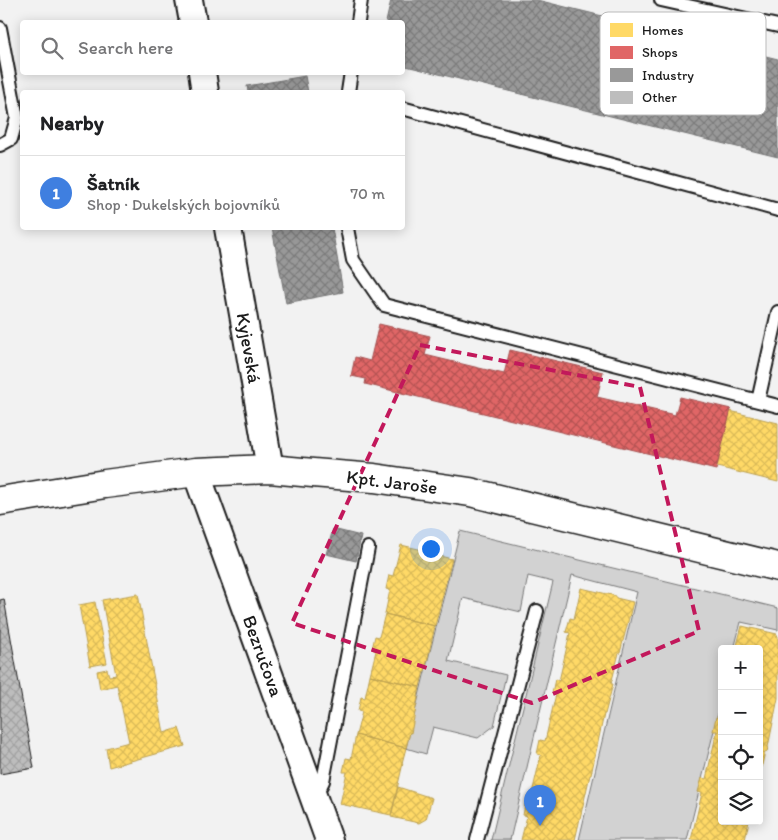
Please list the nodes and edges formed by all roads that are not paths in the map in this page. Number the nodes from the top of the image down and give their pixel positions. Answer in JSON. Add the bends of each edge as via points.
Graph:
{"nodes":[{"id":1,"x":189,"y":0,"type":"edge"},
{"id":2,"x":361,"y":0,"type":"edge"},
{"id":3,"x":661,"y":0,"type":"edge"},
{"id":4,"x":715,"y":12,"type":"edge"},
{"id":5,"x":193,"y":20,"type":"edge"},
{"id":6,"x":358,"y":20,"type":"edge"},
{"id":7,"x":0,"y":28,"type":"edge"},
{"id":8,"x":202,"y":75,"type":"edge"},
{"id":9,"x":351,"y":75,"type":"edge"},
{"id":10,"x":205,"y":90,"type":"edge"},
{"id":11,"x":348,"y":90,"type":"edge"},
{"id":12,"x":405,"y":109,"type":"edge"},
{"id":13,"x":0,"y":145,"type":"edge"},
{"id":14,"x":778,"y":210,"type":"edge"},
{"id":15,"x":228,"y":230,"type":"edge"},
{"id":16,"x":347,"y":230,"type":"edge"},
{"id":17,"x":778,"y":312,"type":"edge"},
{"id":18,"x":758,"y":401,"type":"junction"},
{"id":19,"x":778,"y":406,"type":"edge"},
{"id":20,"x":270,"y":469,"type":"junction"},
{"id":21,"x":196,"y":472,"type":"junction"},
{"id":22,"x":0,"y":501,"type":"edge"},
{"id":23,"x":368,"y":548,"type":"dead end"},
{"id":24,"x":778,"y":567,"type":"edge"},
{"id":25,"x":537,"y":611,"type":"dead end"},
{"id":26,"x":314,"y":800,"type":"junction"},
{"id":27,"x":330,"y":840,"type":"edge"},
{"id":28,"x":477,"y":840,"type":"edge"}],
"edges":[{"from":1,"to":5,"type":"street"},
{"from":2,"to":6,"type":"lane"},
{"from":3,"to":4,"type":"lane"},
{"from":7,"to":13,"type":"lane","via":[[16,118],[11,139]]},
{"from":8,"to":10,"type":"street"},
{"from":9,"to":11,"type":"lane"},
{"from":12,"to":14,"type":"lane"},
{"from":15,"to":20,"type":"street","name":"Kyjevská"},
{"from":16,"to":18,"type":"lane","via":[[353,260],[384,305]]},
{"from":17,"to":18,"type":"lane"},
{"from":18,"to":19,"type":"lane"},
{"from":20,"to":21,"type":"street","name":"Kpt. Jaroše"},
{"from":20,"to":24,"type":"street","name":"Kpt. Jaroše","via":[[374,478],[470,492]]},
{"from":21,"to":22,"type":"street","name":"Kpt. Jaroše"},
{"from":21,"to":26,"type":"street","name":"Bezručova"},
{"from":23,"to":26,"type":"lane","via":[[323,781]]},
{"from":25,"to":28,"type":"lane"},
{"from":26,"to":27,"type":"street","name":"Bezručova"}]}
